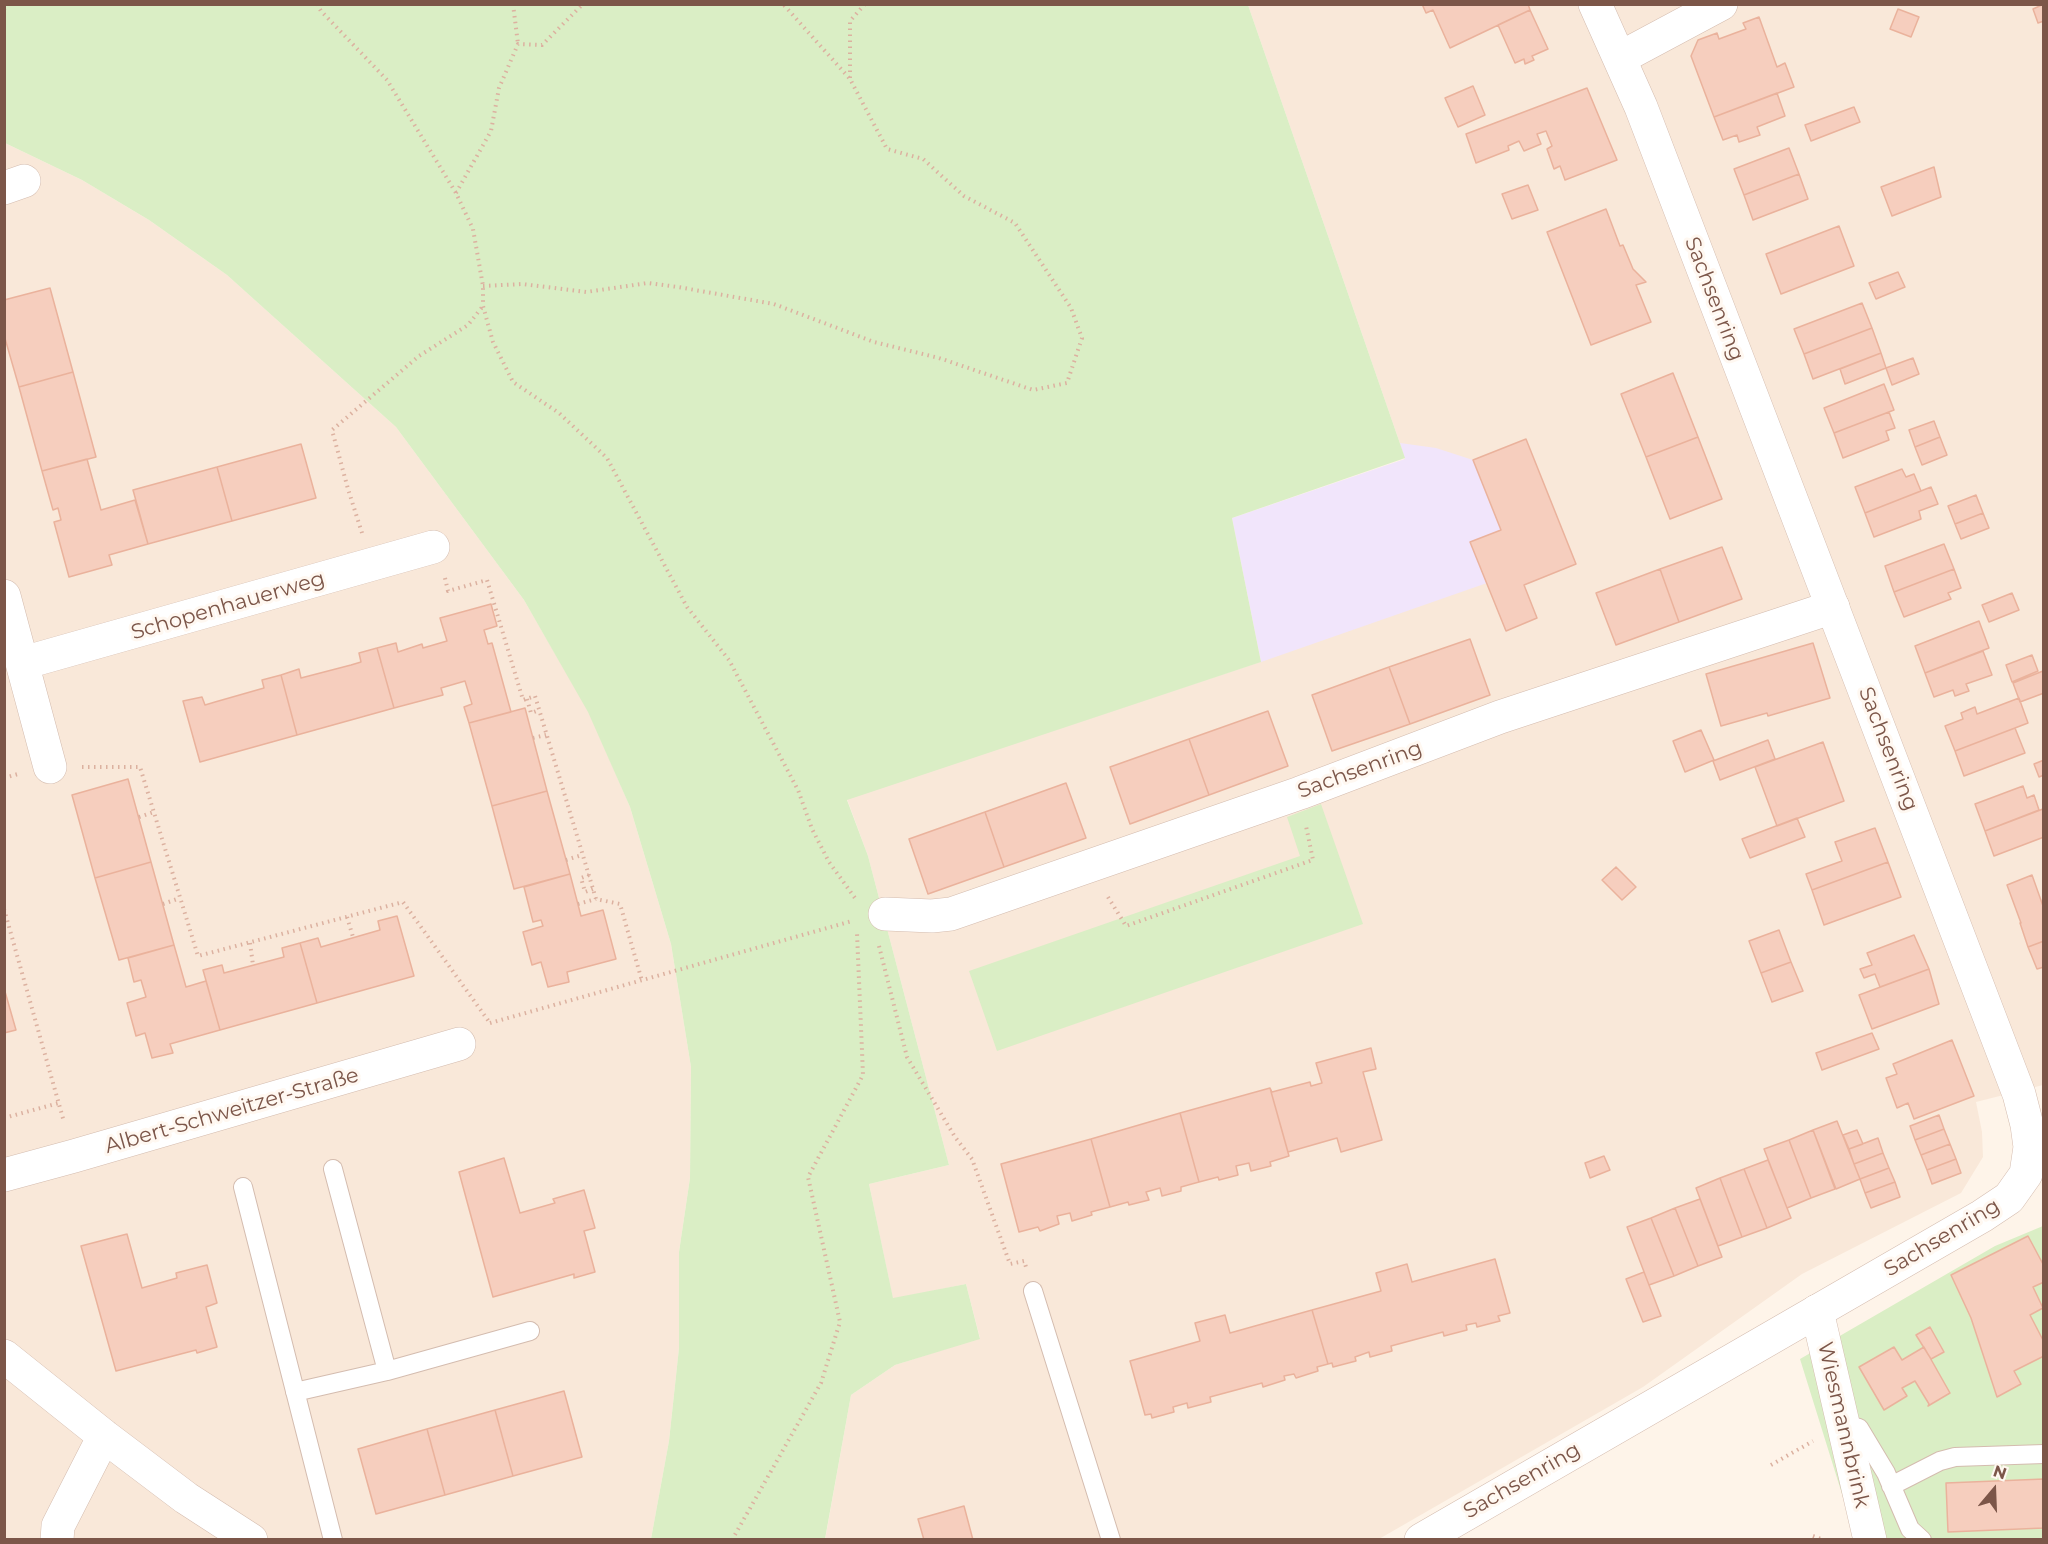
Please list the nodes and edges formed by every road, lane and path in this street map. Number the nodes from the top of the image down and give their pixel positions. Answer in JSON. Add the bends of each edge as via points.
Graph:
{"nodes":[{"id":1,"x":6,"y":4,"type":"edge"},
{"id":2,"x":317,"y":4,"type":"edge"},
{"id":3,"x":513,"y":4,"type":"edge"},
{"id":4,"x":583,"y":4,"type":"edge"},
{"id":5,"x":783,"y":4,"type":"edge"},
{"id":6,"x":865,"y":4,"type":"edge"},
{"id":7,"x":1595,"y":4,"type":"edge"},
{"id":8,"x":1721,"y":4,"type":"edge"},
{"id":9,"x":4,"y":10,"type":"edge"},
{"id":10,"x":518,"y":44,"type":"junction"},
{"id":11,"x":1620,"y":58,"type":"junction"},
{"id":12,"x":850,"y":79,"type":"junction"},
{"id":13,"x":456,"y":193,"type":"junction"},
{"id":14,"x":483,"y":286,"type":"junction"},
{"id":15,"x":483,"y":306,"type":"junction"},
{"id":16,"x":438,"y":557,"type":"joint"},
{"id":17,"x":373,"y":566,"type":"junction"},
{"id":18,"x":4,"y":596,"type":"edge"},
{"id":19,"x":1833,"y":607,"type":"junction"},
{"id":20,"x":23,"y":663,"type":"junction"},
{"id":21,"x":527,"y":699,"type":"junction"},
{"id":22,"x":539,"y":710,"type":"junction"},
{"id":23,"x":546,"y":735,"type":"junction"},
{"id":24,"x":533,"y":738,"type":"dead end"},
{"id":25,"x":50,"y":766,"type":"joint"},
{"id":26,"x":154,"y":812,"type":"junction"},
{"id":27,"x":139,"y":817,"type":"dead end"},
{"id":28,"x":1305,"y":821,"type":"dead end"},
{"id":29,"x":582,"y":855,"type":"junction"},
{"id":30,"x":566,"y":860,"type":"dead end"},
{"id":31,"x":588,"y":875,"type":"junction"},
{"id":32,"x":1104,"y":889,"type":"dead end"},
{"id":33,"x":593,"y":890,"type":"junction"},
{"id":34,"x":180,"y":898,"type":"junction"},
{"id":35,"x":596,"y":898,"type":"junction"},
{"id":36,"x":163,"y":904,"type":"dead end"},
{"id":37,"x":578,"y":904,"type":"dead end"},
{"id":38,"x":4,"y":909,"type":"edge"},
{"id":39,"x":347,"y":917,"type":"junction"},
{"id":40,"x":871,"y":917,"type":"junction"},
{"id":41,"x":353,"y":937,"type":"dead end"},
{"id":42,"x":250,"y":943,"type":"junction"},
{"id":43,"x":253,"y":964,"type":"dead end"},
{"id":44,"x":642,"y":981,"type":"junction"},
{"id":45,"x":490,"y":1023,"type":"junction"},
{"id":46,"x":459,"y":1044,"type":"joint"},
{"id":47,"x":59,"y":1103,"type":"junction"},
{"id":48,"x":4,"y":1118,"type":"edge"},
{"id":49,"x":75,"y":1156,"type":"junction"},
{"id":50,"x":333,"y":1169,"type":"dead end"},
{"id":51,"x":4,"y":1175,"type":"edge"},
{"id":52,"x":2035,"y":1176,"type":"edge"},
{"id":53,"x":243,"y":1187,"type":"dead end"},
{"id":54,"x":1033,"y":1290,"type":"joint"},
{"id":55,"x":1817,"y":1311,"type":"junction"},
{"id":56,"x":530,"y":1331,"type":"dead end"},
{"id":57,"x":4,"y":1356,"type":"edge"},
{"id":58,"x":387,"y":1371,"type":"junction"},
{"id":59,"x":295,"y":1392,"type":"junction"},
{"id":60,"x":1843,"y":1424,"type":"junction"},
{"id":61,"x":104,"y":1436,"type":"junction"},
{"id":62,"x":2043,"y":1454,"type":"edge"},
{"id":63,"x":1771,"y":1465,"type":"dead end"},
{"id":64,"x":1891,"y":1486,"type":"junction"},
{"id":65,"x":1813,"y":1536,"type":"dead end"},
{"id":66,"x":57,"y":1539,"type":"edge"},
{"id":67,"x":251,"y":1539,"type":"edge"},
{"id":68,"x":333,"y":1539,"type":"edge"},
{"id":69,"x":732,"y":1539,"type":"edge"},
{"id":70,"x":1111,"y":1539,"type":"edge"},
{"id":71,"x":1421,"y":1539,"type":"edge"},
{"id":72,"x":1824,"y":1539,"type":"edge"},
{"id":73,"x":1870,"y":1539,"type":"edge"},
{"id":74,"x":1922,"y":1539,"type":"edge"}],
"edges":[{"from":1,"to":9,"type":"path"},
{"from":2,"to":13,"type":"path","via":[[387,80]]},
{"from":3,"to":10,"type":"path"},
{"from":4,"to":10,"type":"path","via":[[542,45]]},
{"from":5,"to":12,"type":"path"},
{"from":6,"to":12,"type":"path","via":[[850,21]]},
{"from":7,"to":11,"type":"street","name":"Sachsenring"},
{"from":8,"to":11,"type":"street"},
{"from":10,"to":13,"type":"path","via":[[499,88],[491,131]]},
{"from":11,"to":19,"type":"street","name":"Sachsenring"},
{"from":12,"to":14,"type":"path","via":[[887,150],[923,159],[964,196],[1015,223],[1071,308],[1082,338],[1067,382],[1033,390],[939,358],[874,342],[774,304],[678,287],[648,283],[586,292],[522,284]]},
{"from":13,"to":14,"type":"path","via":[[473,229]]},
{"from":14,"to":15,"type":"path"},
{"from":15,"to":17,"type":"path","via":[[468,325],[420,356],[332,429]]},
{"from":15,"to":40,"type":"path","via":[[493,342],[513,382],[559,413],[607,458],[687,607],[729,660],[798,789],[812,830],[829,862]]},
{"from":16,"to":17,"type":"street","name":"Schopenhauerweg"},
{"from":16,"to":21,"type":"path","via":[[448,591],[486,580],[523,700]]},
{"from":17,"to":20,"type":"street","name":"Schopenhauerweg"},
{"from":18,"to":20,"type":"street"},
{"from":19,"to":40,"type":"street","name":"Sachsenring","via":[[1500,717],[1300,793],[951,914]]},
{"from":19,"to":52,"type":"street","name":"Sachsenring","via":[[2019,1094]]},
{"from":20,"to":25,"type":"street"},
{"from":21,"to":22,"type":"path","via":[[535,696]]},
{"from":21,"to":22,"type":"path","via":[[531,713]]},
{"from":22,"to":23,"type":"path"},
{"from":23,"to":24,"type":"path"},
{"from":23,"to":29,"type":"path"},
{"from":25,"to":26,"type":"path","via":[[140,767]]},
{"from":26,"to":27,"type":"path"},
{"from":26,"to":34,"type":"path"},
{"from":28,"to":32,"type":"path","via":[[1313,860],[1126,926]]},
{"from":29,"to":30,"type":"path"},
{"from":29,"to":31,"type":"path"},
{"from":31,"to":33,"type":"path"},
{"from":31,"to":33,"type":"path","via":[[581,878],[585,892]]},
{"from":33,"to":35,"type":"path"},
{"from":34,"to":36,"type":"path"},
{"from":34,"to":42,"type":"path","via":[[198,956]]},
{"from":35,"to":37,"type":"path"},
{"from":35,"to":44,"type":"path","via":[[620,904]]},
{"from":38,"to":47,"type":"path"},
{"from":39,"to":41,"type":"path"},
{"from":39,"to":42,"type":"path"},
{"from":39,"to":45,"type":"path","via":[[403,902]]},
{"from":40,"to":44,"type":"path"},
{"from":40,"to":54,"type":"path","via":[[907,1057],[972,1159],[1010,1264],[1024,1261]]},
{"from":40,"to":69,"type":"path","via":[[863,1075],[808,1176],[840,1322],[821,1383]]},
{"from":42,"to":43,"type":"path"},
{"from":44,"to":45,"type":"path"},
{"from":45,"to":46,"type":"path"},
{"from":46,"to":49,"type":"street","name":"Albert-Schweitzer-Straße"},
{"from":47,"to":48,"type":"path"},
{"from":47,"to":49,"type":"path"},
{"from":49,"to":51,"type":"street","name":"Albert-Schweitzer-Straße"},
{"from":50,"to":58,"type":"lane"},
{"from":52,"to":55,"type":"street","name":"Sachsenring","via":[[1982,1216]]},
{"from":53,"to":59,"type":"lane"},
{"from":54,"to":70,"type":"lane"},
{"from":55,"to":60,"type":"street","name":"Wiesmannbrink"},
{"from":55,"to":71,"type":"street","name":"Sachsenring"},
{"from":56,"to":58,"type":"lane"},
{"from":57,"to":61,"type":"street"},
{"from":58,"to":59,"type":"lane"},
{"from":59,"to":68,"type":"lane"},
{"from":60,"to":63,"type":"path"},
{"from":60,"to":64,"type":"lane","via":[[1858,1428]]},
{"from":60,"to":73,"type":"street","name":"Wiesmannbrink"},
{"from":61,"to":66,"type":"street","via":[[58,1526]]},
{"from":61,"to":67,"type":"street","via":[[186,1498]]},
{"from":62,"to":64,"type":"lane","via":[[1955,1457]]},
{"from":64,"to":74,"type":"lane","via":[[1910,1529]]},
{"from":65,"to":72,"type":"path"}]}
